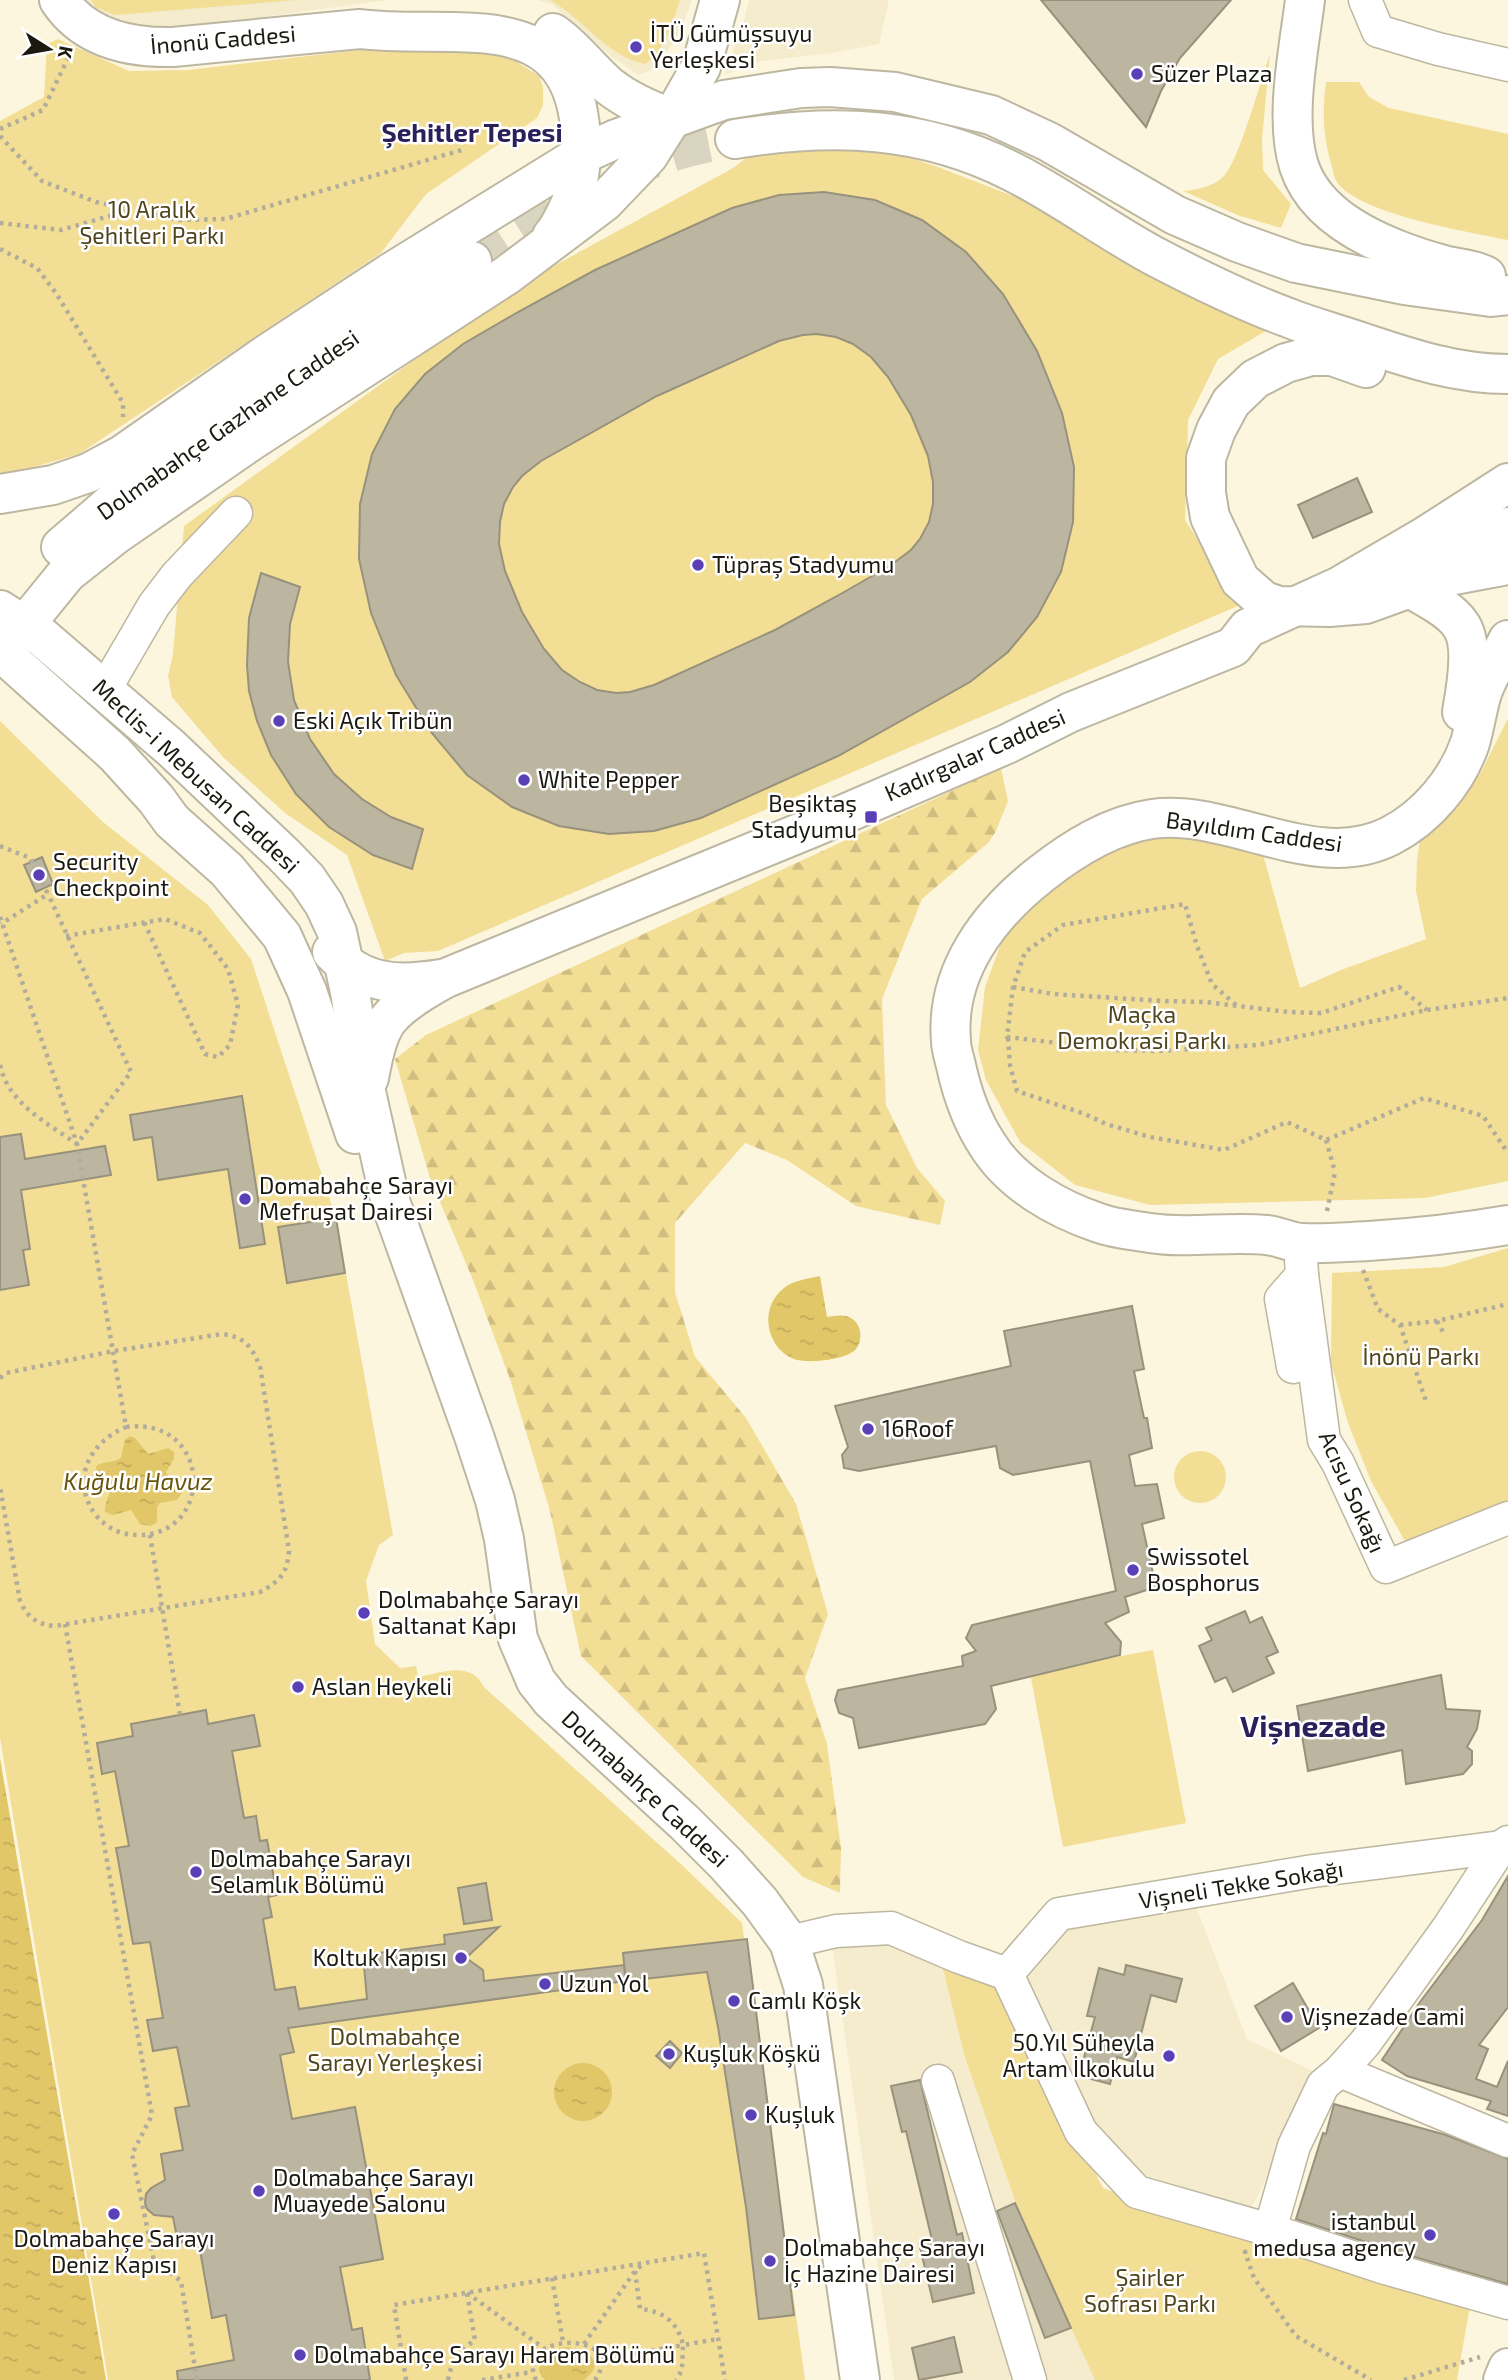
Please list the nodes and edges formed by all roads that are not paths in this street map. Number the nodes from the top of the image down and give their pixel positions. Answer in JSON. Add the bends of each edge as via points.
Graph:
{"nodes":[{"id":1,"x":59,"y":0,"type":"edge"},
{"id":2,"x":720,"y":0,"type":"edge"},
{"id":3,"x":1306,"y":0,"type":"edge"},
{"id":4,"x":1365,"y":0,"type":"edge"},
{"id":5,"x":360,"y":29,"type":"junction"},
{"id":6,"x":1508,"y":65,"type":"edge"},
{"id":7,"x":672,"y":118,"type":"junction"},
{"id":8,"x":735,"y":139,"type":"tunnel mouth"},
{"id":9,"x":581,"y":155,"type":"junction"},
{"id":10,"x":538,"y":250,"type":"junction"},
{"id":11,"x":472,"y":261,"type":"tunnel mouth"},
{"id":12,"x":1508,"y":292,"type":"edge"},
{"id":13,"x":1508,"y":374,"type":"edge"},
{"id":14,"x":1508,"y":392,"type":"edge"},
{"id":15,"x":149,"y":475,"type":"junction"},
{"id":16,"x":1508,"y":483,"type":"edge"},
{"id":17,"x":0,"y":494,"type":"edge"},
{"id":18,"x":236,"y":513,"type":"dead end"},
{"id":19,"x":0,"y":515,"type":"edge"},
{"id":20,"x":1508,"y":527,"type":"edge"},
{"id":21,"x":1508,"y":565,"type":"edge"},
{"id":22,"x":1410,"y":588,"type":"junction"},
{"id":23,"x":1294,"y":606,"type":"junction"},
{"id":24,"x":1343,"y":606,"type":"junction"},
{"id":25,"x":1508,"y":616,"type":"edge"},
{"id":26,"x":1462,"y":625,"type":"junction"},
{"id":27,"x":5,"y":630,"type":"edge"},
{"id":28,"x":1508,"y":640,"type":"edge"},
{"id":29,"x":104,"y":689,"type":"junction"},
{"id":30,"x":115,"y":754,"type":"junction"},
{"id":31,"x":345,"y":965,"type":"junction"},
{"id":32,"x":446,"y":978,"type":"junction"},
{"id":33,"x":366,"y":1092,"type":"junction"},
{"id":34,"x":391,"y":1204,"type":"junction"},
{"id":35,"x":1508,"y":1226,"type":"edge"},
{"id":36,"x":1301,"y":1259,"type":"junction"},
{"id":37,"x":1508,"y":1518,"type":"edge"},
{"id":38,"x":1505,"y":1844,"type":"edge"},
{"id":39,"x":789,"y":1941,"type":"junction"},
{"id":40,"x":1007,"y":1974,"type":"junction"},
{"id":41,"x":1340,"y":2071,"type":"junction"},
{"id":42,"x":938,"y":2081,"type":"dead end"},
{"id":43,"x":1508,"y":2141,"type":"edge"},
{"id":44,"x":1270,"y":2230,"type":"junction"},
{"id":45,"x":1508,"y":2303,"type":"edge"},
{"id":46,"x":860,"y":2380,"type":"edge"},
{"id":47,"x":1030,"y":2380,"type":"edge"}],
"edges":[{"from":1,"to":5,"type":"main road","name":"İnonü Caddesi","via":[[107,39],[148,48]]},
{"from":2,"to":7,"type":"main road","via":[[701,67]]},
{"from":3,"to":12,"type":"main road","via":[[1293,135],[1308,186],[1341,220],[1377,242],[1480,272]]},
{"from":4,"to":6,"type":"street","via":[[1378,32]]},
{"from":5,"to":7,"type":"main road","name":"İnonü Caddesi","via":[[408,15],[514,14],[537,22],[558,37],[610,87]]},
{"from":5,"to":9,"type":"main road","name":"İnonü Caddesi","via":[[499,34],[533,45],[561,66],[572,87],[580,117]]},
{"from":7,"to":9,"type":"main road"},
{"from":7,"to":10,"type":"main road","via":[[648,156],[604,202]]},
{"from":7,"to":12,"type":"main road","via":[[724,100],[801,88],[920,96],[1018,126],[1175,215],[1296,263],[1416,287],[1491,297]]},
{"from":8,"to":13,"type":"main road","via":[[839,130],[916,137],[949,146],[1016,173],[1152,255],[1255,305],[1431,365]]},
{"from":9,"to":10,"type":"main road","name":"İnonü Caddesi","via":[[576,192],[556,232]]},
{"from":9,"to":17,"type":"main road","via":[[390,273],[122,455],[54,485]]},
{"from":10,"to":27,"type":"main road","via":[[115,535]]},
{"from":11,"to":15,"type":"main road","name":"Dolmabahçe Gazhane Caddesi"},
{"from":14,"to":23,"type":"main road","via":[[1439,387],[1332,356],[1311,356],[1255,379],[1231,402],[1206,458],[1210,517],[1240,580],[1264,601]]},
{"from":15,"to":19,"type":"main road","via":[[53,509]]},
{"from":15,"to":27,"type":"main road","name":"Dolmabahçe Gazhane Caddesi","via":[[49,557]]},
{"from":16,"to":23,"type":"main road","via":[[1340,586]]},
{"from":18,"to":29,"type":"street","via":[[155,604]]},
{"from":20,"to":24,"type":"main road","via":[[1380,584]]},
{"from":21,"to":22,"type":"main road","name":"Kadırgalar Caddesi"},
{"from":22,"to":24,"type":"main road","name":"Kadırgalar Caddesi","via":[[1366,604]]},
{"from":22,"to":26,"type":"main road"},
{"from":23,"to":24,"type":"main road","name":"Kadırgalar Caddesi"},
{"from":23,"to":32,"type":"main road","name":"Kadırgalar Caddesi","via":[[1248,628],[1233,648],[1071,712],[1007,744]]},
{"from":25,"to":26,"type":"main road","via":[[1486,625]]},
{"from":26,"to":36,"type":"main road","name":"Bayıldım Caddesi","via":[[1468,677],[1451,746],[1432,781],[1394,815],[1348,834],[1312,831],[1184,803],[1121,812],[1060,841],[995,892],[948,960],[937,995],[930,1036],[940,1095],[953,1126],[986,1175],[1034,1213],[1083,1239],[1142,1254]]},
{"from":27,"to":29,"type":"main road","name":"Meclis-i Mebusan Caddesi","via":[[42,637]]},
{"from":27,"to":30,"type":"main road","name":"Meclis-i Mebusan Caddesi"},
{"from":28,"to":36,"type":"main road","name":"Bayıldım Caddesi","via":[[1482,691],[1469,746],[1454,774],[1431,805],[1388,837],[1365,845],[1330,848],[1180,818],[1120,827],[1086,843],[1019,892],[985,928],[966,961],[954,998],[951,1041],[963,1094],[993,1154],[1017,1179],[1064,1209],[1102,1225],[1160,1234],[1270,1235]]},
{"from":29,"to":31,"type":"main road","name":"Meclis-i Mebusan Caddesi","via":[[218,790],[307,879],[337,932]]},
{"from":30,"to":31,"type":"main road","via":[[176,793],[237,847],[273,881]]},
{"from":30,"to":34,"type":"main road","name":"Meclis-i Mebusan Caddesi","via":[[172,821],[227,870],[282,936],[306,991],[353,1129]]},
{"from":31,"to":32,"type":"main road","name":"Kadırgalar Caddesi","via":[[396,984]]},
{"from":31,"to":33,"type":"main road","name":"Meclis-i Mebusan Caddesi"},
{"from":32,"to":33,"type":"main road","name":"Kadırgalar Caddesi","via":[[389,1017]]},
{"from":33,"to":34,"type":"main road","name":"Meclis-i Mebusan Caddesi"},
{"from":34,"to":39,"type":"main road","name":"Dolmabahçe Caddesi","via":[[495,1500],[518,1639],[537,1681],[583,1732],[726,1864]]},
{"from":35,"to":36,"type":"main road","name":"Bayıldım Caddesi","via":[[1352,1242]]},
{"from":36,"to":37,"type":"street","name":"Acısu Sokağı","via":[[1324,1440],[1386,1567]]},
{"from":38,"to":40,"type":"street","name":"Vişneli Tekke Sokağı","via":[[1059,1914]]},
{"from":38,"to":41,"type":"street","via":[[1365,2043]]},
{"from":39,"to":40,"type":"street","via":[[836,1931],[891,1928]]},
{"from":39,"to":46,"type":"main road","name":"Dolmabahçe Caddesi","via":[[803,1985]]},
{"from":40,"to":44,"type":"street","via":[[1081,2132],[1137,2192]]},
{"from":41,"to":43,"type":"street"},
{"from":41,"to":44,"type":"street","via":[[1323,2085],[1294,2146]]},
{"from":42,"to":47,"type":"street"},
{"from":44,"to":45,"type":"street"}]}
